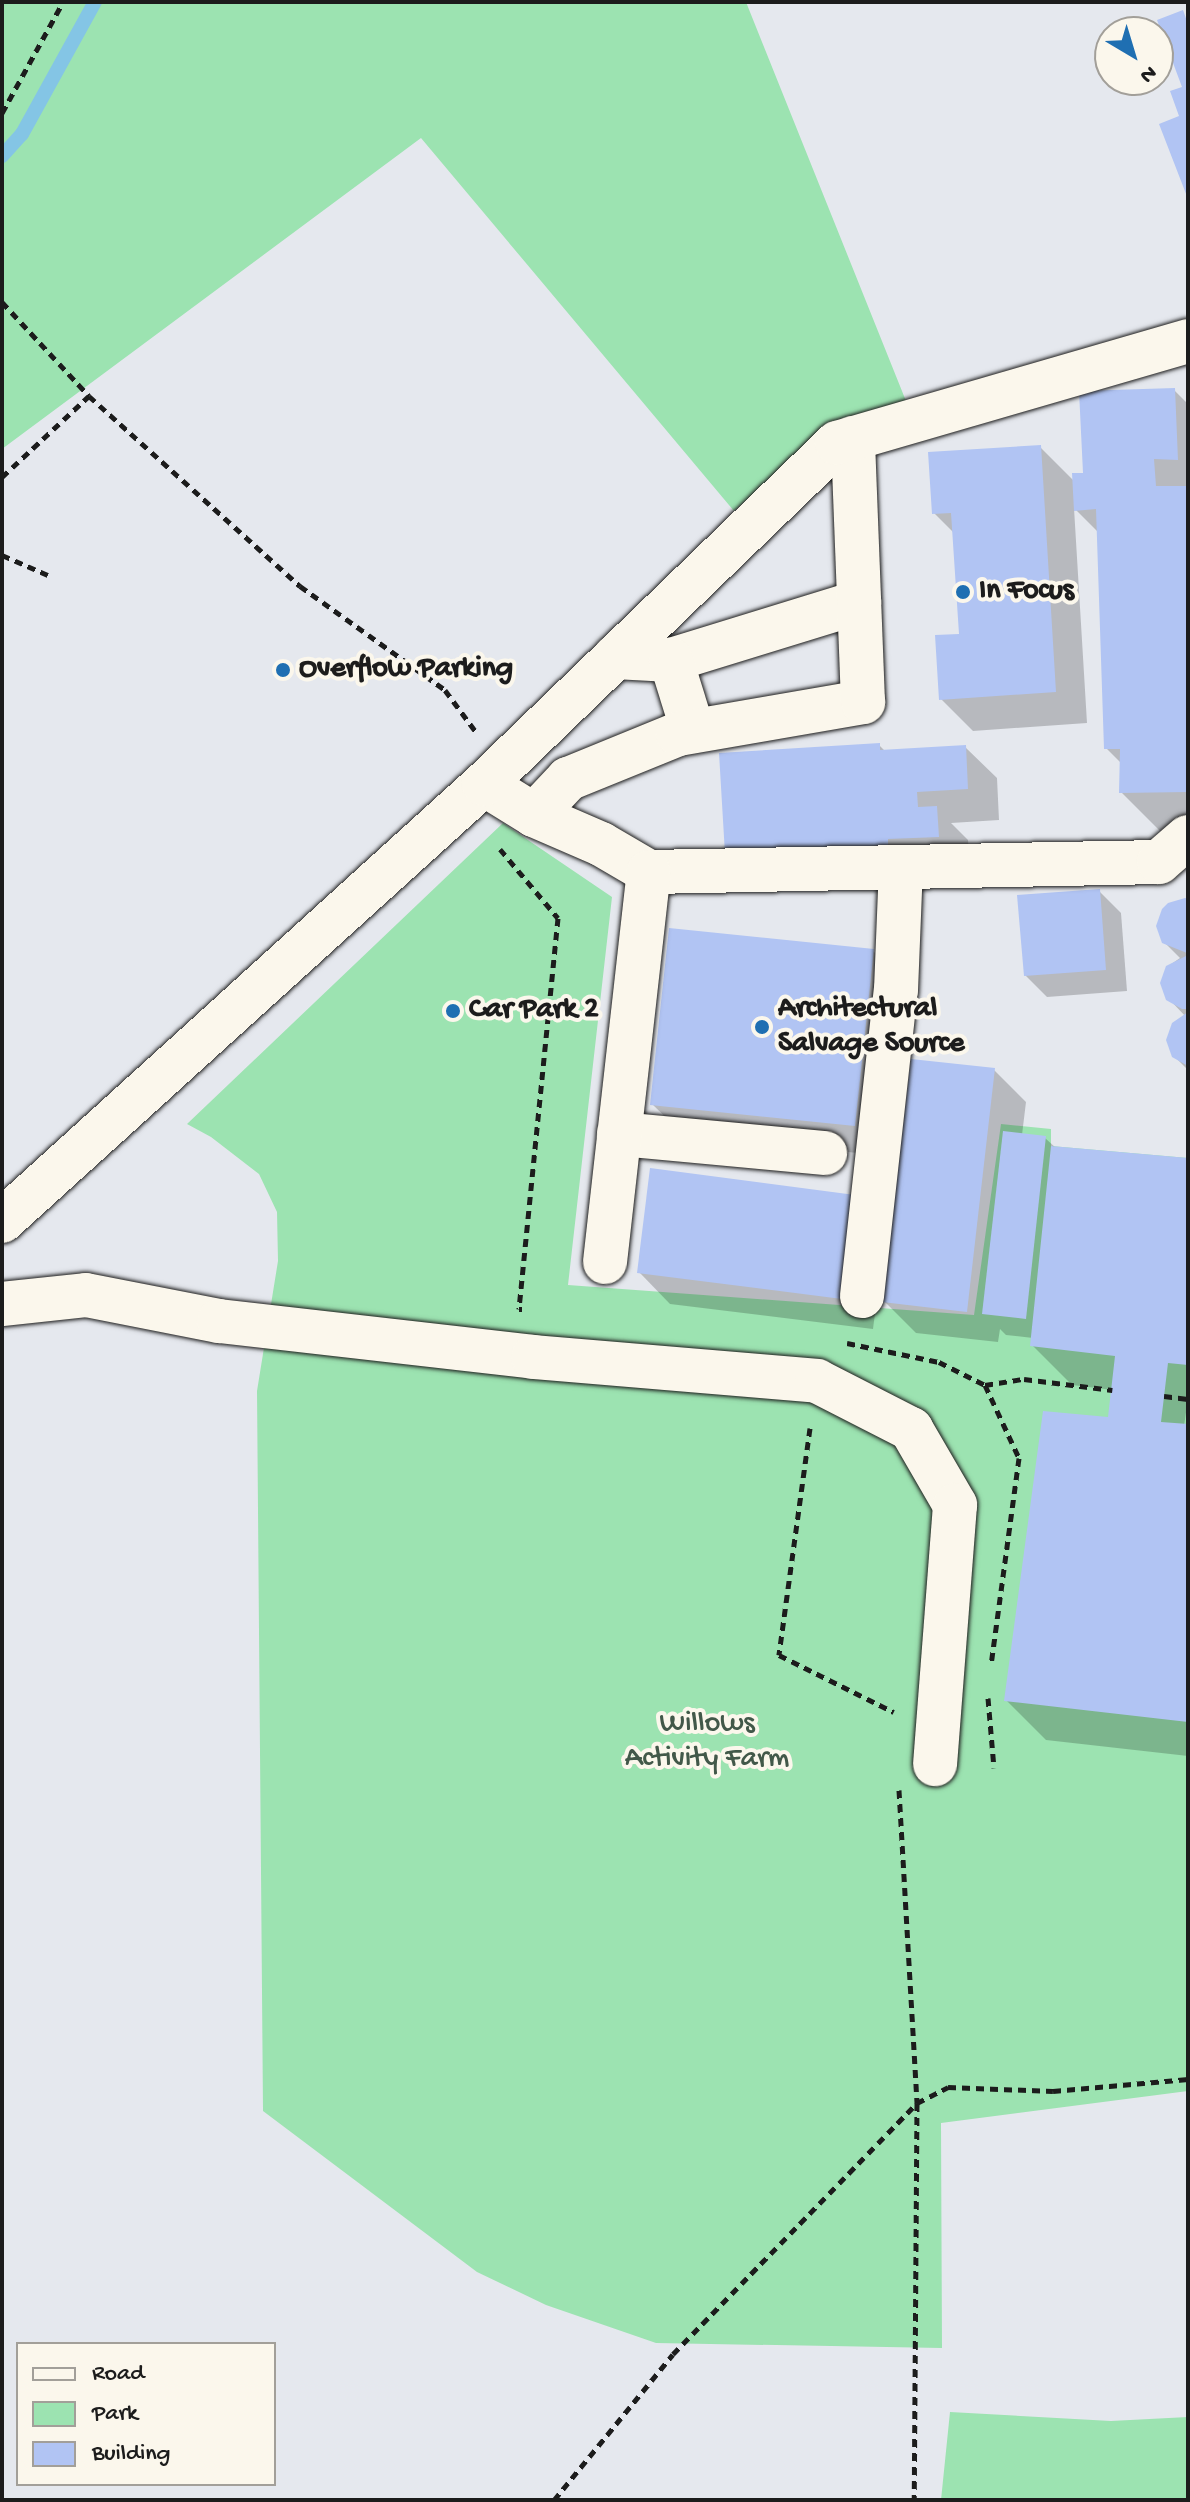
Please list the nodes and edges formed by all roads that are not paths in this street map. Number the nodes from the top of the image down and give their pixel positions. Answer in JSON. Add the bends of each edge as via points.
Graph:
{"nodes":[{"id":1,"x":1188,"y":341,"type":"edge"},
{"id":2,"x":853,"y":438,"type":"junction"},
{"id":3,"x":859,"y":602,"type":"junction"},
{"id":4,"x":615,"y":657,"type":"junction"},
{"id":5,"x":671,"y":660,"type":"junction"},
{"id":6,"x":693,"y":731,"type":"junction"},
{"id":7,"x":484,"y":784,"type":"junction"},
{"id":8,"x":534,"y":815,"type":"junction"},
{"id":9,"x":1188,"y":837,"type":"edge"},
{"id":10,"x":901,"y":867,"type":"junction"},
{"id":11,"x":649,"y":872,"type":"junction"},
{"id":12,"x":619,"y":1134,"type":"junction"},
{"id":13,"x":825,"y":1153,"type":"dead end"},
{"id":14,"x":2,"y":1221,"type":"edge"},
{"id":15,"x":605,"y":1262,"type":"dead end"},
{"id":16,"x":862,"y":1296,"type":"dead end"},
{"id":17,"x":2,"y":1304,"type":"edge"},
{"id":18,"x":935,"y":1764,"type":"dead end"}],
"edges":[{"from":1,"to":2,"type":"lane"},
{"from":2,"to":3,"type":"lane"},
{"from":2,"to":4,"type":"lane","via":[[837,443]]},
{"from":3,"to":5,"type":"lane"},
{"from":3,"to":6,"type":"lane","via":[[863,702]]},
{"from":4,"to":5,"type":"lane"},
{"from":4,"to":7,"type":"lane"},
{"from":5,"to":6,"type":"lane"},
{"from":6,"to":8,"type":"lane","via":[[568,779]]},
{"from":7,"to":8,"type":"lane"},
{"from":7,"to":14,"type":"lane"},
{"from":8,"to":11,"type":"lane"},
{"from":9,"to":10,"type":"lane","via":[[1159,862]]},
{"from":10,"to":11,"type":"lane"},
{"from":10,"to":16,"type":"lane","via":[[896,990]]},
{"from":11,"to":12,"type":"lane"},
{"from":12,"to":13,"type":"lane"},
{"from":12,"to":15,"type":"lane"},
{"from":17,"to":18,"type":"lane","via":[[86,1295],[219,1321],[533,1357],[817,1381],[911,1429],[955,1505]]}]}
